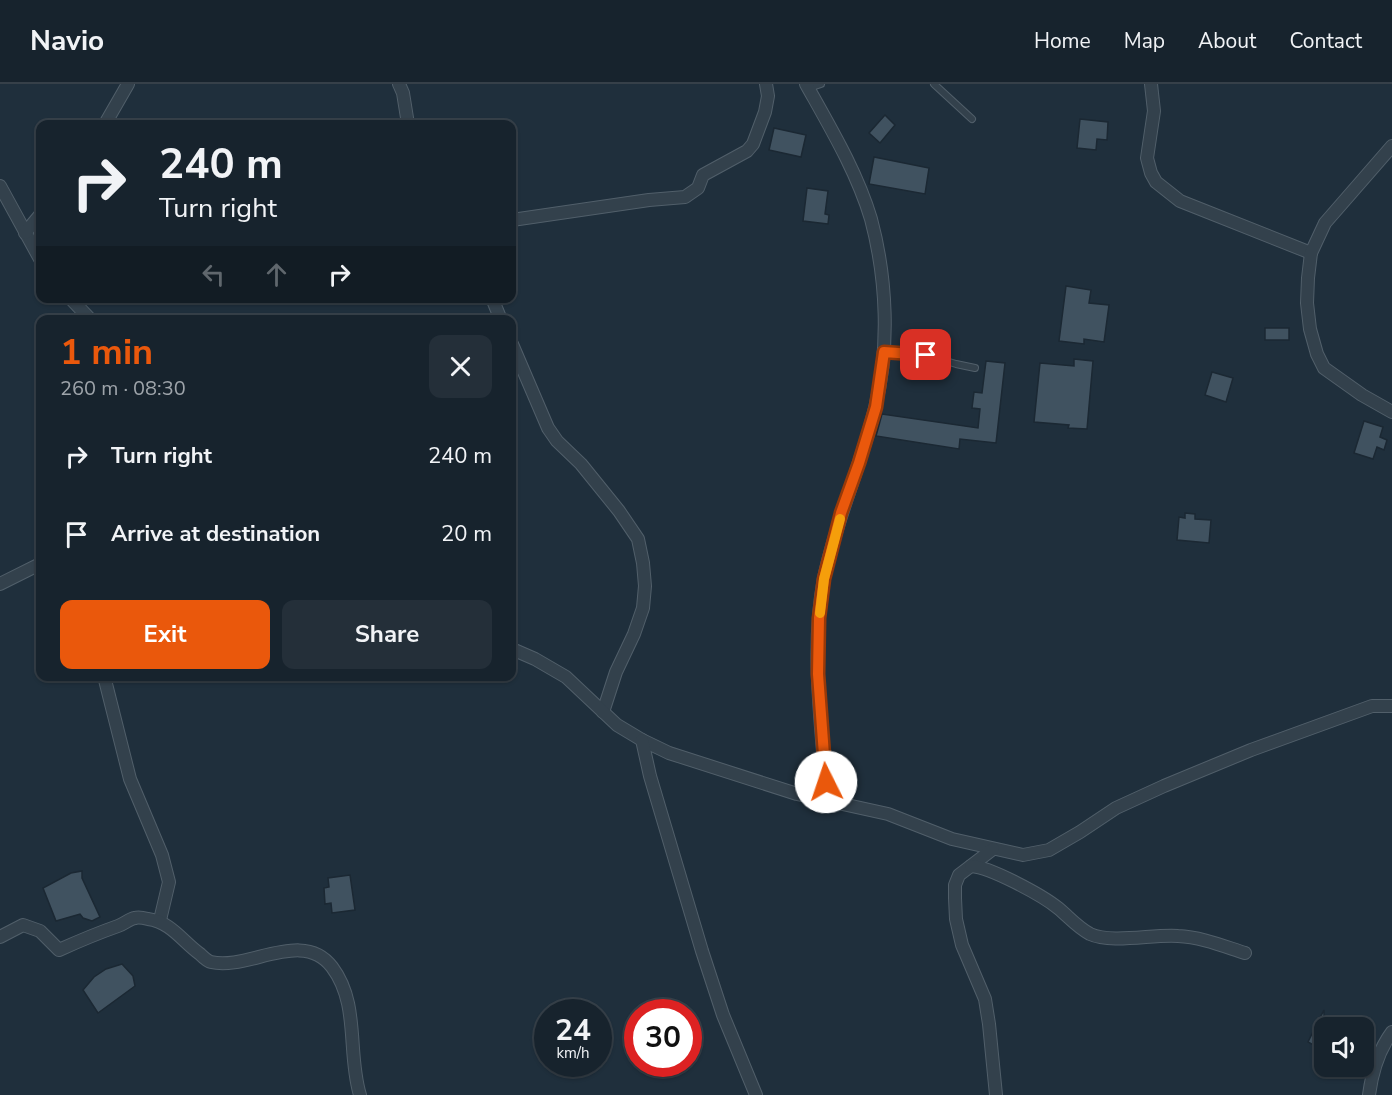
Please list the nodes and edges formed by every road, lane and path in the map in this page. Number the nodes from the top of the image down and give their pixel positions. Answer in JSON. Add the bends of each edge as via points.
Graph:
{"nodes":[{"id":1,"x":128,"y":84,"type":"edge"},
{"id":2,"x":399,"y":84,"type":"edge"},
{"id":3,"x":766,"y":84,"type":"edge"},
{"id":4,"x":821,"y":84,"type":"edge"},
{"id":5,"x":934,"y":84,"type":"edge"},
{"id":6,"x":1151,"y":84,"type":"edge"},
{"id":7,"x":808,"y":86,"type":"edge"},
{"id":8,"x":972,"y":119,"type":"dead end"},
{"id":9,"x":107,"y":120,"type":"edge"},
{"id":10,"x":407,"y":120,"type":"edge"},
{"id":11,"x":1392,"y":146,"type":"edge"},
{"id":12,"x":0,"y":186,"type":"edge"},
{"id":13,"x":36,"y":219,"type":"edge"},
{"id":14,"x":516,"y":219,"type":"edge"},
{"id":15,"x":25,"y":233,"type":"junction"},
{"id":16,"x":36,"y":252,"type":"edge"},
{"id":17,"x":1311,"y":253,"type":"junction"},
{"id":18,"x":75,"y":303,"type":"edge"},
{"id":19,"x":86,"y":315,"type":"edge"},
{"id":20,"x":884,"y":352,"type":"junction"},
{"id":21,"x":516,"y":353,"type":"edge"},
{"id":22,"x":975,"y":368,"type":"dead end"},
{"id":23,"x":1392,"y":412,"type":"edge"},
{"id":24,"x":36,"y":566,"type":"edge"},
{"id":25,"x":0,"y":584,"type":"edge"},
{"id":26,"x":516,"y":651,"type":"edge"},
{"id":27,"x":105,"y":681,"type":"edge"},
{"id":28,"x":1392,"y":706,"type":"edge"},
{"id":29,"x":603,"y":712,"type":"junction"},
{"id":30,"x":642,"y":740,"type":"junction"},
{"id":31,"x":827,"y":801,"type":"junction"},
{"id":32,"x":993,"y":849,"type":"junction"},
{"id":33,"x":971,"y":866,"type":"junction"},
{"id":34,"x":160,"y":921,"type":"junction"},
{"id":35,"x":0,"y":937,"type":"edge"},
{"id":36,"x":1245,"y":953,"type":"dead end"},
{"id":37,"x":1392,"y":1032,"type":"edge"},
{"id":38,"x":360,"y":1095,"type":"edge"},
{"id":39,"x":756,"y":1095,"type":"edge"},
{"id":40,"x":996,"y":1095,"type":"edge"},
{"id":41,"x":1369,"y":1095,"type":"edge"}],
"edges":[{"from":1,"to":9,"type":"street"},
{"from":2,"to":10,"type":"street"},
{"from":3,"to":14,"type":"street","via":[[765,112],[753,144],[747,152],[704,175],[698,188],[685,197]]},
{"from":4,"to":7,"type":"lane"},
{"from":5,"to":8,"type":"lane"},
{"from":6,"to":17,"type":"street","via":[[1154,111],[1147,158],[1156,182],[1180,201]]},
{"from":7,"to":20,"type":"street","via":[[870,218],[881,262]]},
{"from":11,"to":17,"type":"street","via":[[1325,223]]},
{"from":12,"to":15,"type":"street"},
{"from":13,"to":15,"type":"street"},
{"from":15,"to":16,"type":"street"},
{"from":17,"to":23,"type":"street","via":[[1307,303],[1310,329],[1324,368]]},
{"from":18,"to":19,"type":"street"},
{"from":20,"to":22,"type":"lane","via":[[926,355]]},
{"from":20,"to":31,"type":"street","via":[[876,407],[841,513],[824,579],[819,618],[818,674]]},
{"from":21,"to":29,"type":"street","via":[[553,435],[619,511],[638,540],[645,586],[642,609]]},
{"from":24,"to":25,"type":"street"},
{"from":26,"to":29,"type":"street","via":[[566,677]]},
{"from":27,"to":34,"type":"street","via":[[130,779],[162,855],[169,882]]},
{"from":28,"to":32,"type":"street","via":[[1372,706],[1240,754],[1116,808],[1049,850],[1023,855]]},
{"from":29,"to":30,"type":"street"},
{"from":30,"to":31,"type":"street","via":[[720,771]]},
{"from":30,"to":39,"type":"street","via":[[709,972]]},
{"from":31,"to":32,"type":"street","via":[[888,814],[952,839]]},
{"from":32,"to":33,"type":"street"},
{"from":33,"to":36,"type":"street","via":[[1041,895],[1093,935],[1179,936]]},
{"from":33,"to":40,"type":"street","via":[[959,875],[956,885],[956,919],[962,945],[985,999]]},
{"from":34,"to":35,"type":"street","via":[[135,917],[59,950],[40,931],[23,925]]},
{"from":34,"to":38,"type":"street","via":[[209,962],[237,962],[291,951],[314,952],[332,966],[346,994]]},
{"from":37,"to":41,"type":"street","via":[[1373,1069]]}]}
